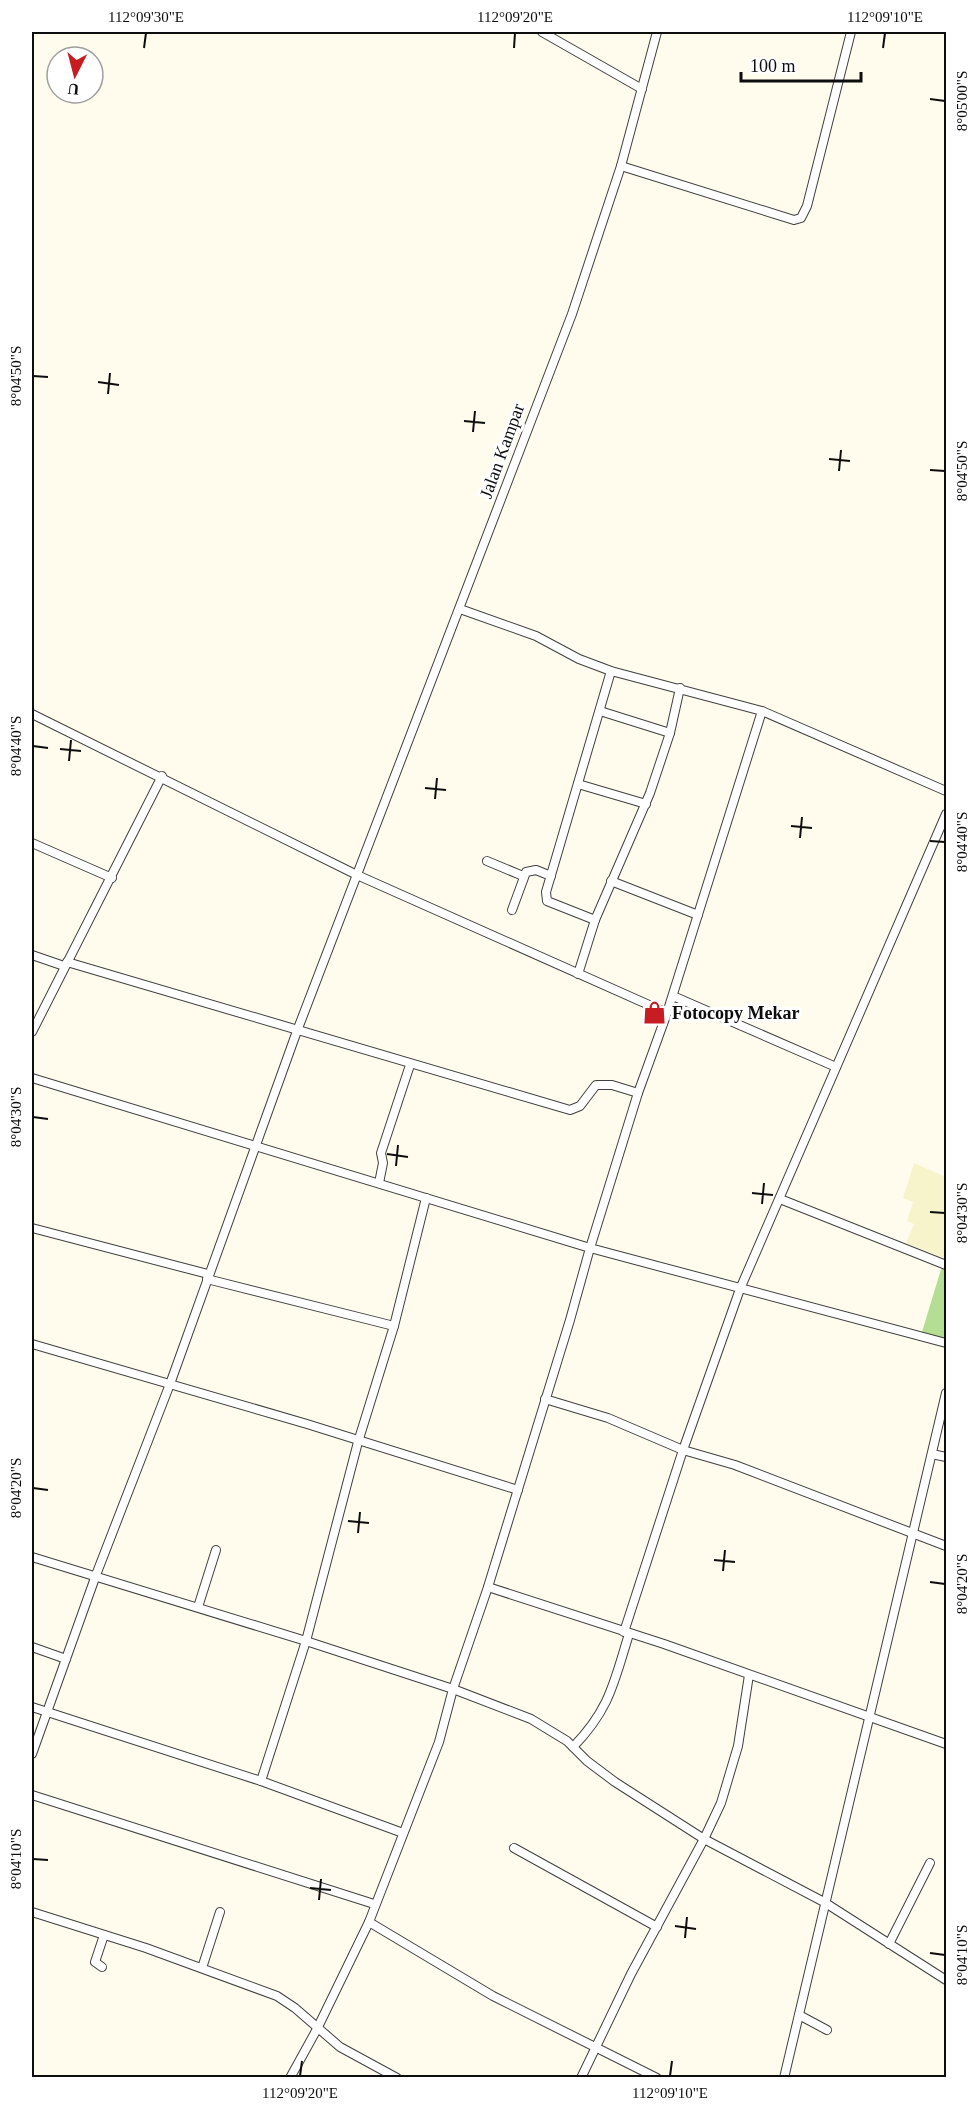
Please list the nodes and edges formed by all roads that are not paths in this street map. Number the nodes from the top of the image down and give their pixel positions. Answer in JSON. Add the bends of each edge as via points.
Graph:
{"nodes":[{"id":1,"x":542,"y":32,"type":"edge"},
{"id":2,"x":657,"y":32,"type":"edge"},
{"id":3,"x":851,"y":32,"type":"edge"},
{"id":4,"x":642,"y":89,"type":"junction"},
{"id":5,"x":621,"y":166,"type":"junction"},
{"id":6,"x":460,"y":609,"type":"junction"},
{"id":7,"x":611,"y":671,"type":"junction"},
{"id":8,"x":681,"y":688,"type":"junction"},
{"id":9,"x":600,"y":711,"type":"junction"},
{"id":10,"x":762,"y":711,"type":"junction"},
{"id":11,"x":32,"y":714,"type":"edge"},
{"id":12,"x":670,"y":733,"type":"junction"},
{"id":13,"x":162,"y":776,"type":"junction"},
{"id":14,"x":578,"y":784,"type":"junction"},
{"id":15,"x":946,"y":791,"type":"edge"},
{"id":16,"x":646,"y":804,"type":"junction"},
{"id":17,"x":946,"y":814,"type":"edge"},
{"id":18,"x":32,"y":843,"type":"edge"},
{"id":19,"x":487,"y":861,"type":"dead end"},
{"id":20,"x":357,"y":875,"type":"junction"},
{"id":21,"x":523,"y":876,"type":"junction"},
{"id":22,"x":551,"y":876,"type":"junction"},
{"id":23,"x":112,"y":878,"type":"junction"},
{"id":24,"x":611,"y":881,"type":"junction"},
{"id":25,"x":512,"y":910,"type":"dead end"},
{"id":26,"x":698,"y":915,"type":"junction"},
{"id":27,"x":595,"y":920,"type":"junction"},
{"id":28,"x":32,"y":955,"type":"edge"},
{"id":29,"x":69,"y":964,"type":"junction"},
{"id":30,"x":578,"y":974,"type":"junction"},
{"id":31,"x":673,"y":996,"type":"junction"},
{"id":32,"x":667,"y":1013,"type":"junction"},
{"id":33,"x":32,"y":1032,"type":"edge"},
{"id":34,"x":297,"y":1032,"type":"junction"},
{"id":35,"x":410,"y":1065,"type":"junction"},
{"id":36,"x":836,"y":1067,"type":"junction"},
{"id":37,"x":32,"y":1078,"type":"edge"},
{"id":38,"x":638,"y":1093,"type":"junction"},
{"id":39,"x":255,"y":1145,"type":"junction"},
{"id":40,"x":379,"y":1183,"type":"junction"},
{"id":41,"x":426,"y":1198,"type":"junction"},
{"id":42,"x":780,"y":1199,"type":"junction"},
{"id":43,"x":32,"y":1228,"type":"edge"},
{"id":44,"x":590,"y":1248,"type":"junction"},
{"id":45,"x":946,"y":1265,"type":"edge"},
{"id":46,"x":207,"y":1277,"type":"junction"},
{"id":47,"x":740,"y":1289,"type":"junction"},
{"id":48,"x":394,"y":1326,"type":"junction"},
{"id":49,"x":946,"y":1343,"type":"edge"},
{"id":50,"x":32,"y":1344,"type":"edge"},
{"id":51,"x":170,"y":1384,"type":"junction"},
{"id":52,"x":946,"y":1393,"type":"edge"},
{"id":53,"x":545,"y":1399,"type":"junction"},
{"id":54,"x":358,"y":1442,"type":"junction"},
{"id":55,"x":683,"y":1450,"type":"junction"},
{"id":56,"x":932,"y":1454,"type":"junction"},
{"id":57,"x":946,"y":1457,"type":"edge"},
{"id":58,"x":518,"y":1490,"type":"junction"},
{"id":59,"x":914,"y":1532,"type":"junction"},
{"id":60,"x":946,"y":1546,"type":"edge"},
{"id":61,"x":216,"y":1550,"type":"dead end"},
{"id":62,"x":32,"y":1557,"type":"edge"},
{"id":63,"x":96,"y":1575,"type":"junction"},
{"id":64,"x":488,"y":1587,"type":"junction"},
{"id":65,"x":198,"y":1607,"type":"junction"},
{"id":66,"x":626,"y":1633,"type":"junction"},
{"id":67,"x":306,"y":1641,"type":"junction"},
{"id":68,"x":32,"y":1647,"type":"edge"},
{"id":69,"x":66,"y":1659,"type":"junction"},
{"id":70,"x":749,"y":1675,"type":"junction"},
{"id":71,"x":453,"y":1689,"type":"junction"},
{"id":72,"x":32,"y":1707,"type":"edge"},
{"id":73,"x":47,"y":1712,"type":"junction"},
{"id":74,"x":872,"y":1717,"type":"junction"},
{"id":75,"x":570,"y":1744,"type":"junction"},
{"id":76,"x":946,"y":1744,"type":"edge"},
{"id":77,"x":32,"y":1754,"type":"edge"},
{"id":78,"x":261,"y":1781,"type":"junction"},
{"id":79,"x":32,"y":1796,"type":"edge"},
{"id":80,"x":402,"y":1833,"type":"junction"},
{"id":81,"x":705,"y":1839,"type":"junction"},
{"id":82,"x":514,"y":1848,"type":"dead end"},
{"id":83,"x":930,"y":1863,"type":"dead end"},
{"id":84,"x":824,"y":1902,"type":"junction"},
{"id":85,"x":374,"y":1904,"type":"junction"},
{"id":86,"x":32,"y":1912,"type":"edge"},
{"id":87,"x":220,"y":1912,"type":"dead end"},
{"id":88,"x":369,"y":1922,"type":"junction"},
{"id":89,"x":657,"y":1926,"type":"junction"},
{"id":90,"x":104,"y":1935,"type":"junction"},
{"id":91,"x":889,"y":1944,"type":"junction"},
{"id":92,"x":102,"y":1967,"type":"dead end"},
{"id":93,"x":202,"y":1968,"type":"junction"},
{"id":94,"x":946,"y":1980,"type":"edge"},
{"id":95,"x":799,"y":2015,"type":"junction"},
{"id":96,"x":317,"y":2029,"type":"junction"},
{"id":97,"x":827,"y":2030,"type":"dead end"},
{"id":98,"x":594,"y":2046,"type":"junction"},
{"id":99,"x":290,"y":2078,"type":"edge"},
{"id":100,"x":397,"y":2078,"type":"edge"},
{"id":101,"x":581,"y":2078,"type":"edge"},
{"id":102,"x":657,"y":2078,"type":"edge"},
{"id":103,"x":784,"y":2078,"type":"edge"}],
"edges":[{"from":1,"to":4,"type":"street"},
{"from":2,"to":4,"type":"street","name":"Jalan Kampar"},
{"from":3,"to":5,"type":"street","via":[[801,218],[794,220]]},
{"from":4,"to":5,"type":"street","name":"Jalan Kampar"},
{"from":5,"to":6,"type":"street","name":"Jalan Kampar","via":[[580,292]]},
{"from":6,"to":7,"type":"street","via":[[536,636]]},
{"from":6,"to":20,"type":"street","name":"Jalan Kampar"},
{"from":7,"to":8,"type":"street"},
{"from":7,"to":9,"type":"street"},
{"from":8,"to":10,"type":"street"},
{"from":8,"to":12,"type":"street"},
{"from":9,"to":12,"type":"street"},
{"from":9,"to":14,"type":"street"},
{"from":10,"to":15,"type":"street"},
{"from":10,"to":26,"type":"street"},
{"from":11,"to":13,"type":"street"},
{"from":12,"to":16,"type":"street"},
{"from":13,"to":20,"type":"street"},
{"from":13,"to":23,"type":"street"},
{"from":14,"to":16,"type":"street"},
{"from":14,"to":22,"type":"street"},
{"from":16,"to":24,"type":"street"},
{"from":17,"to":36,"type":"street"},
{"from":18,"to":23,"type":"street"},
{"from":19,"to":21,"type":"street"},
{"from":20,"to":30,"type":"street"},
{"from":20,"to":34,"type":"street","name":"Jalan Kampar"},
{"from":21,"to":22,"type":"street","via":[[536,870]]},
{"from":21,"to":25,"type":"street"},
{"from":22,"to":27,"type":"street","via":[[547,901]]},
{"from":23,"to":29,"type":"street"},
{"from":24,"to":26,"type":"street"},
{"from":24,"to":27,"type":"street"},
{"from":26,"to":31,"type":"street"},
{"from":27,"to":30,"type":"street"},
{"from":28,"to":29,"type":"street"},
{"from":29,"to":33,"type":"street"},
{"from":29,"to":34,"type":"street"},
{"from":30,"to":32,"type":"street"},
{"from":31,"to":32,"type":"street"},
{"from":31,"to":36,"type":"street"},
{"from":32,"to":38,"type":"street"},
{"from":34,"to":35,"type":"street"},
{"from":34,"to":39,"type":"street","name":"Jalan Kampar"},
{"from":35,"to":38,"type":"street","via":[[570,1110],[580,1106],[593,1086],[600,1084]]},
{"from":35,"to":40,"type":"street","via":[[381,1153]]},
{"from":36,"to":42,"type":"street"},
{"from":37,"to":39,"type":"street"},
{"from":38,"to":44,"type":"street"},
{"from":39,"to":40,"type":"street"},
{"from":39,"to":46,"type":"street","name":"Jalan Kampar"},
{"from":40,"to":41,"type":"street"},
{"from":41,"to":44,"type":"street"},
{"from":41,"to":48,"type":"street"},
{"from":42,"to":45,"type":"street"},
{"from":42,"to":47,"type":"street"},
{"from":43,"to":46,"type":"street"},
{"from":44,"to":47,"type":"street"},
{"from":44,"to":53,"type":"street"},
{"from":46,"to":48,"type":"street"},
{"from":46,"to":51,"type":"street","name":"Jalan Kampar"},
{"from":47,"to":49,"type":"street"},
{"from":47,"to":55,"type":"street"},
{"from":48,"to":54,"type":"street"},
{"from":50,"to":51,"type":"street"},
{"from":51,"to":54,"type":"street"},
{"from":51,"to":63,"type":"street","name":"Jalan Kampar"},
{"from":52,"to":56,"type":"street"},
{"from":53,"to":55,"type":"street","via":[[608,1418]]},
{"from":53,"to":58,"type":"street"},
{"from":54,"to":58,"type":"street"},
{"from":54,"to":67,"type":"street"},
{"from":55,"to":59,"type":"street","via":[[735,1465]]},
{"from":55,"to":66,"type":"street"},
{"from":56,"to":57,"type":"street"},
{"from":56,"to":59,"type":"street"},
{"from":58,"to":64,"type":"street"},
{"from":59,"to":60,"type":"street"},
{"from":59,"to":74,"type":"street"},
{"from":61,"to":65,"type":"street"},
{"from":62,"to":63,"type":"street"},
{"from":63,"to":65,"type":"street"},
{"from":63,"to":69,"type":"street","name":"Jalan Kampar"},
{"from":64,"to":66,"type":"street"},
{"from":64,"to":71,"type":"street"},
{"from":65,"to":67,"type":"street"},
{"from":66,"to":70,"type":"street"},
{"from":66,"to":75,"type":"street","via":[[603,1708],[592,1727]]},
{"from":67,"to":71,"type":"street"},
{"from":67,"to":78,"type":"street"},
{"from":68,"to":69,"type":"street"},
{"from":69,"to":73,"type":"street","name":"Jalan Kampar"},
{"from":70,"to":74,"type":"street"},
{"from":70,"to":81,"type":"street","via":[[738,1746],[721,1803]]},
{"from":71,"to":75,"type":"street","via":[[531,1719]]},
{"from":71,"to":80,"type":"street","via":[[439,1742]]},
{"from":72,"to":73,"type":"street"},
{"from":73,"to":77,"type":"street","name":"Jalan Kampar"},
{"from":73,"to":78,"type":"street"},
{"from":74,"to":76,"type":"street"},
{"from":74,"to":84,"type":"street"},
{"from":75,"to":81,"type":"street","via":[[588,1761]]},
{"from":78,"to":80,"type":"street"},
{"from":79,"to":85,"type":"street"},
{"from":80,"to":85,"type":"street"},
{"from":81,"to":84,"type":"street"},
{"from":81,"to":89,"type":"street"},
{"from":82,"to":89,"type":"street"},
{"from":83,"to":91,"type":"street"},
{"from":84,"to":91,"type":"street"},
{"from":84,"to":95,"type":"street"},
{"from":85,"to":88,"type":"street"},
{"from":86,"to":90,"type":"street"},
{"from":87,"to":93,"type":"street"},
{"from":88,"to":96,"type":"street"},
{"from":88,"to":98,"type":"street","via":[[493,1996]]},
{"from":89,"to":98,"type":"street"},
{"from":90,"to":92,"type":"street","via":[[95,1962]]},
{"from":90,"to":93,"type":"street"},
{"from":91,"to":94,"type":"street"},
{"from":93,"to":96,"type":"street","via":[[277,1996]]},
{"from":95,"to":97,"type":"street"},
{"from":95,"to":103,"type":"street"},
{"from":96,"to":99,"type":"street"},
{"from":96,"to":100,"type":"street","via":[[340,2047]]},
{"from":98,"to":101,"type":"street"},
{"from":98,"to":102,"type":"street"}]}
